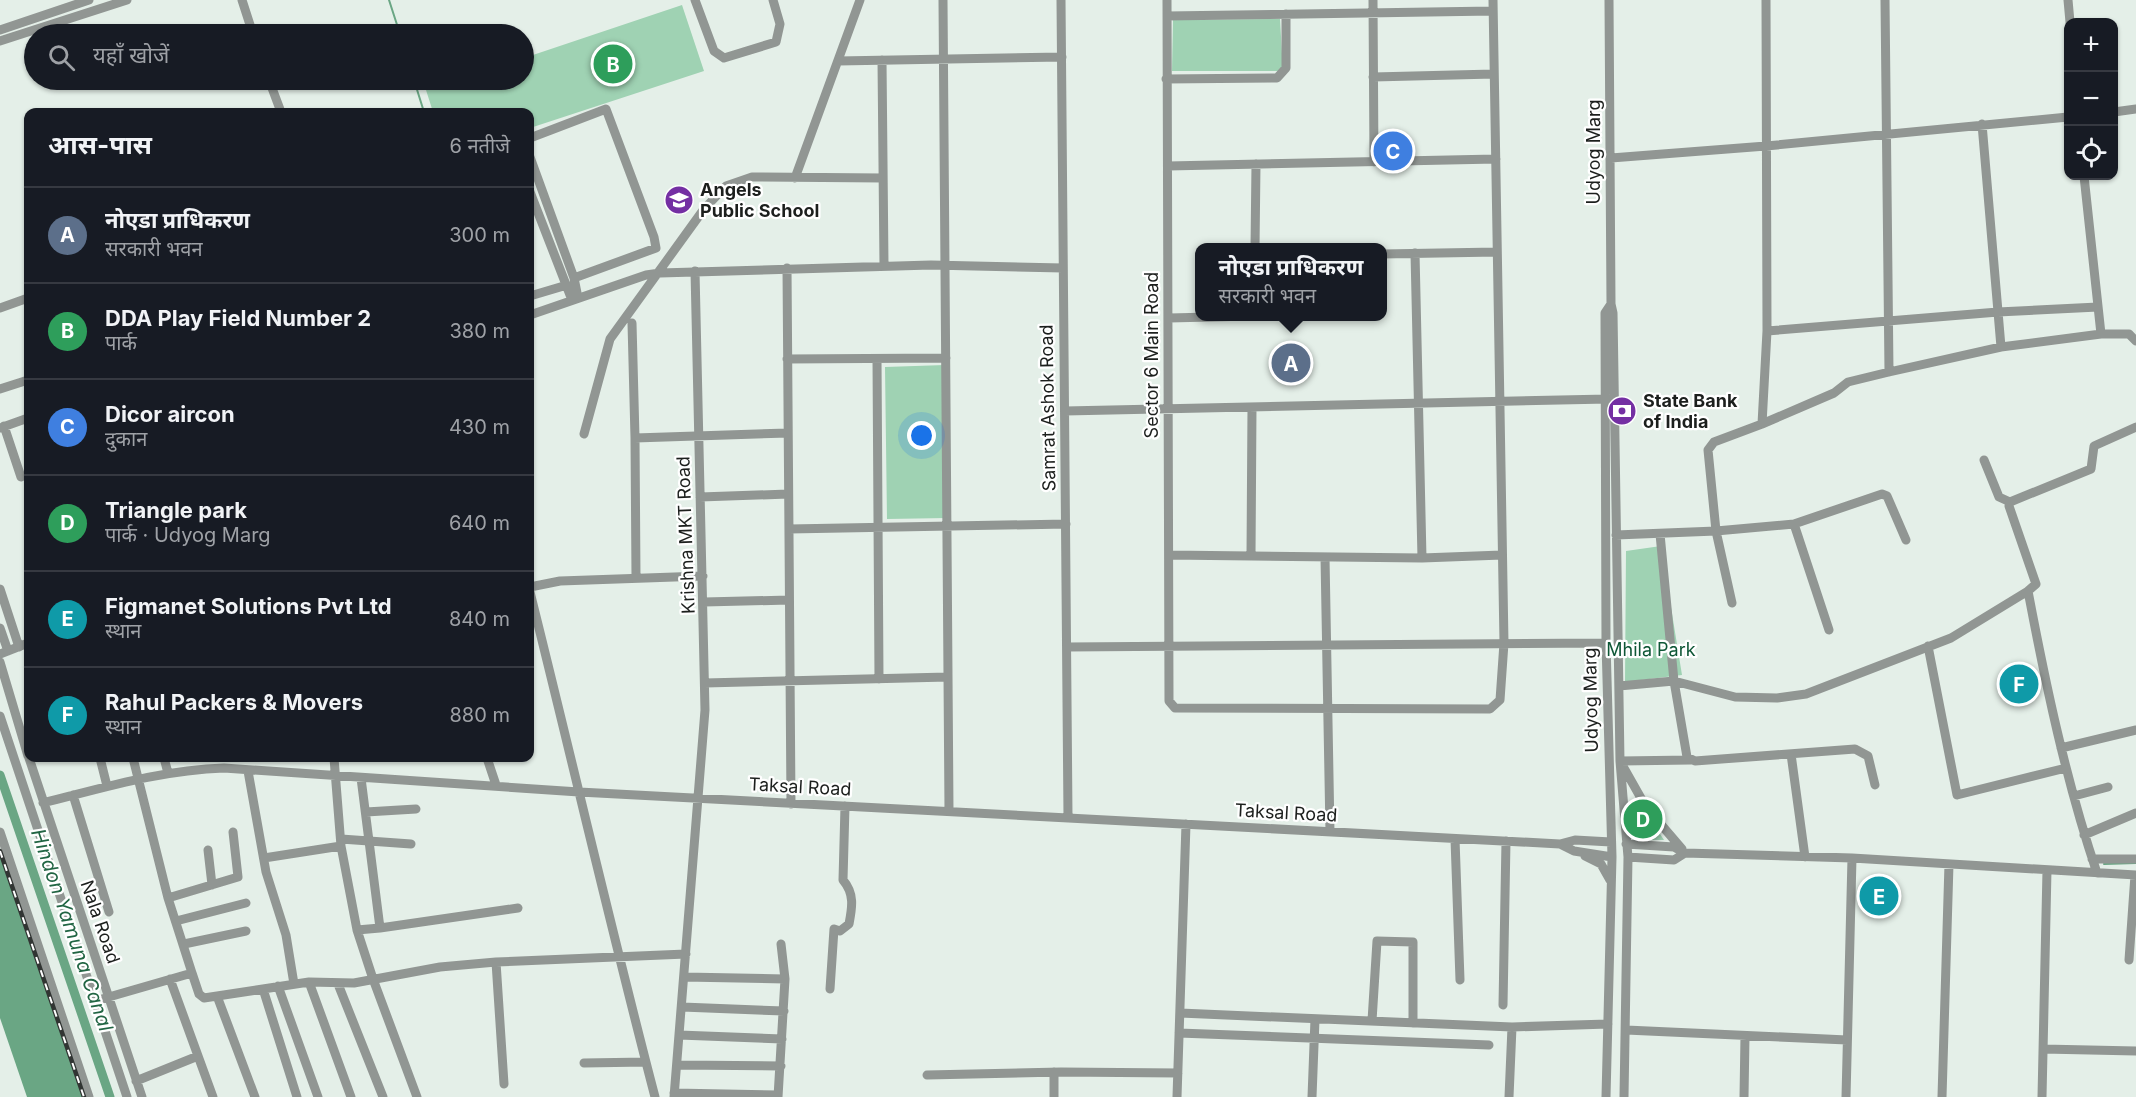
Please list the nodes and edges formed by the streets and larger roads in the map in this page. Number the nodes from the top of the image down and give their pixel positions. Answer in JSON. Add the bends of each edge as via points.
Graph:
{"nodes":[{"id":1,"x":89,"y":0,"type":"edge"},
{"id":2,"x":127,"y":0,"type":"edge"},
{"id":3,"x":242,"y":0,"type":"edge"},
{"id":4,"x":695,"y":0,"type":"edge"},
{"id":5,"x":773,"y":0,"type":"edge"},
{"id":6,"x":860,"y":0,"type":"edge"},
{"id":7,"x":943,"y":0,"type":"edge"},
{"id":8,"x":1061,"y":0,"type":"edge"},
{"id":9,"x":1167,"y":0,"type":"edge"},
{"id":10,"x":1373,"y":0,"type":"edge"},
{"id":11,"x":1493,"y":0,"type":"edge"},
{"id":12,"x":1609,"y":0,"type":"edge"},
{"id":13,"x":1766,"y":0,"type":"edge"},
{"id":14,"x":1885,"y":0,"type":"edge"},
{"id":15,"x":2068,"y":0,"type":"edge"},
{"id":16,"x":1493,"y":11,"type":"junction"},
{"id":17,"x":1286,"y":14,"type":"junction"},
{"id":18,"x":1373,"y":14,"type":"junction"},
{"id":19,"x":1167,"y":16,"type":"junction"},
{"id":20,"x":2070,"y":18,"type":"edge"},
{"id":21,"x":24,"y":24,"type":"edge"},
{"id":22,"x":25,"y":24,"type":"edge"},
{"id":23,"x":35,"y":24,"type":"edge"},
{"id":24,"x":250,"y":24,"type":"edge"},
{"id":25,"x":24,"y":27,"type":"edge"},
{"id":26,"x":1,"y":33,"type":"edge"},
{"id":27,"x":1062,"y":57,"type":"junction"},
{"id":28,"x":944,"y":58,"type":"junction"},
{"id":29,"x":838,"y":60,"type":"junction"},
{"id":30,"x":882,"y":60,"type":"junction"},
{"id":31,"x":1494,"y":74,"type":"junction"},
{"id":32,"x":1373,"y":77,"type":"junction"},
{"id":33,"x":1166,"y":79,"type":"junction"},
{"id":34,"x":273,"y":90,"type":"edge"},
{"id":35,"x":280,"y":108,"type":"edge"},
{"id":36,"x":2136,"y":109,"type":"edge"},
{"id":37,"x":2118,"y":111,"type":"edge"},
{"id":38,"x":2064,"y":117,"type":"edge"},
{"id":39,"x":1982,"y":124,"type":"junction"},
{"id":40,"x":1886,"y":134,"type":"junction"},
{"id":41,"x":534,"y":136,"type":"edge"},
{"id":42,"x":1767,"y":146,"type":"junction"},
{"id":43,"x":1611,"y":158,"type":"junction"},
{"id":44,"x":1496,"y":159,"type":"junction"},
{"id":45,"x":1374,"y":162,"type":"junction"},
{"id":46,"x":1256,"y":164,"type":"junction"},
{"id":47,"x":1168,"y":166,"type":"junction"},
{"id":48,"x":534,"y":168,"type":"edge"},
{"id":49,"x":795,"y":178,"type":"junction"},
{"id":50,"x":883,"y":178,"type":"junction"},
{"id":51,"x":2084,"y":180,"type":"edge"},
{"id":52,"x":534,"y":202,"type":"edge"},
{"id":53,"x":1255,"y":243,"type":"edge"},
{"id":54,"x":1497,"y":252,"type":"junction"},
{"id":55,"x":1415,"y":253,"type":"junction"},
{"id":56,"x":1387,"y":254,"type":"edge"},
{"id":57,"x":945,"y":265,"type":"junction"},
{"id":58,"x":884,"y":266,"type":"junction"},
{"id":59,"x":787,"y":268,"type":"junction"},
{"id":60,"x":1064,"y":268,"type":"junction"},
{"id":61,"x":695,"y":271,"type":"junction"},
{"id":62,"x":660,"y":273,"type":"junction"},
{"id":63,"x":574,"y":278,"type":"junction"},
{"id":64,"x":567,"y":285,"type":"junction"},
{"id":65,"x":534,"y":295,"type":"edge"},
{"id":66,"x":24,"y":299,"type":"edge"},
{"id":67,"x":575,"y":299,"type":"junction"},
{"id":68,"x":1611,"y":304,"type":"junction"},
{"id":69,"x":2098,"y":307,"type":"junction"},
{"id":70,"x":0,"y":308,"type":"edge"},
{"id":71,"x":1998,"y":312,"type":"junction"},
{"id":72,"x":534,"y":314,"type":"edge"},
{"id":73,"x":1195,"y":317,"type":"edge"},
{"id":74,"x":1168,"y":318,"type":"junction"},
{"id":75,"x":1889,"y":321,"type":"junction"},
{"id":76,"x":632,"y":322,"type":"dead end"},
{"id":77,"x":1767,"y":331,"type":"junction"},
{"id":78,"x":2101,"y":334,"type":"junction"},
{"id":79,"x":2136,"y":341,"type":"edge"},
{"id":80,"x":2001,"y":347,"type":"junction"},
{"id":81,"x":946,"y":358,"type":"junction"},
{"id":82,"x":788,"y":359,"type":"junction"},
{"id":83,"x":878,"y":359,"type":"junction"},
{"id":84,"x":1889,"y":372,"type":"junction"},
{"id":85,"x":24,"y":381,"type":"edge"},
{"id":86,"x":0,"y":389,"type":"edge"},
{"id":87,"x":1603,"y":399,"type":"junction"},
{"id":88,"x":1615,"y":399,"type":"junction"},
{"id":89,"x":1500,"y":402,"type":"junction"},
{"id":90,"x":1419,"y":403,"type":"junction"},
{"id":91,"x":1252,"y":407,"type":"junction"},
{"id":92,"x":1169,"y":409,"type":"junction"},
{"id":93,"x":1065,"y":411,"type":"junction"},
{"id":94,"x":24,"y":419,"type":"edge"},
{"id":95,"x":1762,"y":424,"type":"junction"},
{"id":96,"x":2,"y":427,"type":"edge"},
{"id":97,"x":2136,"y":427,"type":"edge"},
{"id":98,"x":788,"y":433,"type":"junction"},
{"id":99,"x":584,"y":434,"type":"dead end"},
{"id":100,"x":699,"y":436,"type":"junction"},
{"id":101,"x":635,"y":438,"type":"junction"},
{"id":102,"x":1984,"y":460,"type":"dead end"},
{"id":103,"x":21,"y":477,"type":"dead end"},
{"id":104,"x":788,"y":494,"type":"junction"},
{"id":105,"x":700,"y":497,"type":"junction"},
{"id":106,"x":2010,"y":502,"type":"junction"},
{"id":107,"x":1066,"y":524,"type":"junction"},
{"id":108,"x":1794,"y":524,"type":"junction"},
{"id":109,"x":947,"y":525,"type":"junction"},
{"id":110,"x":878,"y":527,"type":"junction"},
{"id":111,"x":789,"y":529,"type":"junction"},
{"id":112,"x":1716,"y":531,"type":"junction"},
{"id":113,"x":1660,"y":534,"type":"junction"},
{"id":114,"x":1616,"y":535,"type":"junction"},
{"id":115,"x":1906,"y":540,"type":"dead end"},
{"id":116,"x":1169,"y":555,"type":"junction"},
{"id":117,"x":1502,"y":555,"type":"junction"},
{"id":118,"x":1251,"y":556,"type":"junction"},
{"id":119,"x":1325,"y":557,"type":"junction"},
{"id":120,"x":1422,"y":558,"type":"junction"},
{"id":121,"x":704,"y":576,"type":"junction"},
{"id":122,"x":636,"y":577,"type":"junction"},
{"id":123,"x":534,"y":586,"type":"edge"},
{"id":124,"x":0,"y":590,"type":"edge"},
{"id":125,"x":2028,"y":591,"type":"junction"},
{"id":126,"x":789,"y":600,"type":"junction"},
{"id":127,"x":705,"y":602,"type":"junction"},
{"id":128,"x":1732,"y":603,"type":"dead end"},
{"id":129,"x":534,"y":608,"type":"edge"},
{"id":130,"x":0,"y":628,"type":"edge"},
{"id":131,"x":1829,"y":630,"type":"dead end"},
{"id":132,"x":1606,"y":642,"type":"junction"},
{"id":133,"x":1504,"y":643,"type":"junction"},
{"id":134,"x":24,"y":645,"type":"edge"},
{"id":135,"x":1326,"y":645,"type":"junction"},
{"id":136,"x":1067,"y":646,"type":"junction"},
{"id":137,"x":1169,"y":646,"type":"junction"},
{"id":138,"x":1928,"y":646,"type":"junction"},
{"id":139,"x":4,"y":653,"type":"edge"},
{"id":140,"x":0,"y":662,"type":"edge"},
{"id":141,"x":948,"y":677,"type":"junction"},
{"id":142,"x":790,"y":679,"type":"junction"},
{"id":143,"x":879,"y":679,"type":"junction"},
{"id":144,"x":1674,"y":681,"type":"junction"},
{"id":145,"x":705,"y":683,"type":"junction"},
{"id":146,"x":1619,"y":686,"type":"junction"},
{"id":147,"x":1328,"y":707,"type":"junction"},
{"id":148,"x":0,"y":716,"type":"edge"},
{"id":149,"x":2136,"y":730,"type":"edge"},
{"id":150,"x":24,"y":741,"type":"edge"},
{"id":151,"x":2061,"y":748,"type":"junction"},
{"id":152,"x":1791,"y":754,"type":"junction"},
{"id":153,"x":1691,"y":760,"type":"junction"},
{"id":154,"x":1620,"y":761,"type":"junction"},
{"id":155,"x":31,"y":762,"type":"edge"},
{"id":156,"x":101,"y":762,"type":"edge"},
{"id":157,"x":134,"y":762,"type":"edge"},
{"id":158,"x":165,"y":762,"type":"edge"},
{"id":159,"x":195,"y":762,"type":"edge"},
{"id":160,"x":223,"y":762,"type":"edge"},
{"id":161,"x":335,"y":762,"type":"edge"},
{"id":162,"x":488,"y":762,"type":"edge"},
{"id":163,"x":224,"y":768,"type":"junction"},
{"id":164,"x":2066,"y":768,"type":"junction"},
{"id":165,"x":196,"y":769,"type":"junction"},
{"id":166,"x":248,"y":771,"type":"junction"},
{"id":167,"x":168,"y":773,"type":"junction"},
{"id":168,"x":337,"y":777,"type":"junction"},
{"id":169,"x":361,"y":778,"type":"junction"},
{"id":170,"x":138,"y":779,"type":"junction"},
{"id":171,"x":496,"y":785,"type":"junction"},
{"id":172,"x":1875,"y":785,"type":"dead end"},
{"id":173,"x":106,"y":786,"type":"junction"},
{"id":174,"x":2108,"y":787,"type":"dead end"},
{"id":175,"x":579,"y":792,"type":"junction"},
{"id":176,"x":74,"y":795,"type":"junction"},
{"id":177,"x":2074,"y":796,"type":"junction"},
{"id":178,"x":699,"y":798,"type":"junction"},
{"id":179,"x":43,"y":803,"type":"junction"},
{"id":180,"x":791,"y":804,"type":"junction"},
{"id":181,"x":845,"y":806,"type":"junction"},
{"id":182,"x":416,"y":809,"type":"dead end"},
{"id":183,"x":949,"y":811,"type":"junction"},
{"id":184,"x":366,"y":812,"type":"junction"},
{"id":185,"x":2136,"y":813,"type":"edge"},
{"id":186,"x":1068,"y":817,"type":"junction"},
{"id":187,"x":1186,"y":824,"type":"junction"},
{"id":188,"x":0,"y":832,"type":"edge"},
{"id":189,"x":232,"y":832,"type":"dead end"},
{"id":190,"x":1330,"y":832,"type":"junction"},
{"id":191,"x":2084,"y":835,"type":"junction"},
{"id":192,"x":1455,"y":839,"type":"junction"},
{"id":193,"x":369,"y":840,"type":"junction"},
{"id":194,"x":1506,"y":841,"type":"junction"},
{"id":195,"x":1611,"y":842,"type":"junction"},
{"id":196,"x":341,"y":843,"type":"junction"},
{"id":197,"x":411,"y":844,"type":"dead end"},
{"id":198,"x":1560,"y":844,"type":"junction"},
{"id":199,"x":1626,"y":844,"type":"junction"},
{"id":200,"x":208,"y":850,"type":"dead end"},
{"id":201,"x":1574,"y":851,"type":"junction"},
{"id":202,"x":1685,"y":853,"type":"junction"},
{"id":203,"x":1612,"y":857,"type":"junction"},
{"id":204,"x":1628,"y":857,"type":"junction"},
{"id":205,"x":1805,"y":857,"type":"junction"},
{"id":206,"x":264,"y":858,"type":"junction"},
{"id":207,"x":1851,"y":858,"type":"junction"},
{"id":208,"x":2092,"y":859,"type":"junction"},
{"id":209,"x":2136,"y":859,"type":"edge"},
{"id":210,"x":1949,"y":864,"type":"junction"},
{"id":211,"x":2047,"y":870,"type":"junction"},
{"id":212,"x":2097,"y":873,"type":"junction"},
{"id":213,"x":2135,"y":875,"type":"edge"},
{"id":214,"x":212,"y":885,"type":"junction"},
{"id":215,"x":1612,"y":885,"type":"junction"},
{"id":216,"x":168,"y":898,"type":"junction"},
{"id":217,"x":246,"y":903,"type":"dead end"},
{"id":218,"x":518,"y":908,"type":"dead end"},
{"id":219,"x":109,"y":912,"type":"dead end"},
{"id":220,"x":176,"y":921,"type":"junction"},
{"id":221,"x":380,"y":928,"type":"junction"},
{"id":222,"x":357,"y":930,"type":"junction"},
{"id":223,"x":246,"y":931,"type":"dead end"},
{"id":224,"x":781,"y":944,"type":"dead end"},
{"id":225,"x":184,"y":945,"type":"junction"},
{"id":226,"x":686,"y":954,"type":"junction"},
{"id":227,"x":617,"y":955,"type":"junction"},
{"id":228,"x":95,"y":958,"type":"junction"},
{"id":229,"x":2130,"y":960,"type":"dead end"},
{"id":230,"x":82,"y":962,"type":"junction"},
{"id":231,"x":496,"y":962,"type":"junction"},
{"id":232,"x":192,"y":973,"type":"junction"},
{"id":233,"x":684,"y":977,"type":"junction"},
{"id":234,"x":170,"y":979,"type":"junction"},
{"id":235,"x":373,"y":979,"type":"junction"},
{"id":236,"x":785,"y":979,"type":"junction"},
{"id":237,"x":1460,"y":980,"type":"dead end"},
{"id":238,"x":309,"y":982,"type":"junction"},
{"id":239,"x":294,"y":984,"type":"junction"},
{"id":240,"x":338,"y":984,"type":"junction"},
{"id":241,"x":278,"y":986,"type":"junction"},
{"id":242,"x":263,"y":989,"type":"junction"},
{"id":243,"x":830,"y":989,"type":"dead end"},
{"id":244,"x":217,"y":996,"type":"junction"},
{"id":245,"x":108,"y":997,"type":"junction"},
{"id":246,"x":95,"y":1001,"type":"junction"},
{"id":247,"x":1503,"y":1005,"type":"dead end"},
{"id":248,"x":682,"y":1007,"type":"junction"},
{"id":249,"x":784,"y":1011,"type":"junction"},
{"id":250,"x":1180,"y":1013,"type":"junction"},
{"id":251,"x":1315,"y":1019,"type":"junction"},
{"id":252,"x":1372,"y":1021,"type":"junction"},
{"id":253,"x":1413,"y":1023,"type":"junction"},
{"id":254,"x":1608,"y":1024,"type":"junction"},
{"id":255,"x":1512,"y":1027,"type":"junction"},
{"id":256,"x":1626,"y":1030,"type":"junction"},
{"id":257,"x":1179,"y":1033,"type":"junction"},
{"id":258,"x":679,"y":1035,"type":"junction"},
{"id":259,"x":1745,"y":1036,"type":"junction"},
{"id":260,"x":1314,"y":1038,"type":"junction"},
{"id":261,"x":782,"y":1039,"type":"junction"},
{"id":262,"x":1847,"y":1040,"type":"junction"},
{"id":263,"x":1489,"y":1045,"type":"dead end"},
{"id":264,"x":2043,"y":1049,"type":"junction"},
{"id":265,"x":2136,"y":1051,"type":"edge"},
{"id":266,"x":198,"y":1056,"type":"junction"},
{"id":267,"x":646,"y":1062,"type":"junction"},
{"id":268,"x":584,"y":1063,"type":"dead end"},
{"id":269,"x":677,"y":1065,"type":"junction"},
{"id":270,"x":781,"y":1066,"type":"junction"},
{"id":271,"x":1054,"y":1072,"type":"junction"},
{"id":272,"x":1178,"y":1073,"type":"junction"},
{"id":273,"x":927,"y":1076,"type":"dead end"},
{"id":274,"x":136,"y":1081,"type":"junction"},
{"id":275,"x":504,"y":1084,"type":"dead end"},
{"id":276,"x":674,"y":1095,"type":"edge"},
{"id":277,"x":778,"y":1096,"type":"edge"},
{"id":278,"x":89,"y":1097,"type":"edge"},
{"id":279,"x":127,"y":1097,"type":"edge"},
{"id":280,"x":142,"y":1097,"type":"edge"},
{"id":281,"x":213,"y":1097,"type":"edge"},
{"id":282,"x":255,"y":1097,"type":"edge"},
{"id":283,"x":297,"y":1097,"type":"edge"},
{"id":284,"x":318,"y":1097,"type":"edge"},
{"id":285,"x":351,"y":1097,"type":"edge"},
{"id":286,"x":383,"y":1097,"type":"edge"},
{"id":287,"x":417,"y":1097,"type":"edge"},
{"id":288,"x":655,"y":1097,"type":"edge"},
{"id":289,"x":1054,"y":1097,"type":"edge"},
{"id":290,"x":1177,"y":1097,"type":"edge"},
{"id":291,"x":1312,"y":1097,"type":"edge"},
{"id":292,"x":1509,"y":1097,"type":"edge"},
{"id":293,"x":1606,"y":1097,"type":"edge"},
{"id":294,"x":1624,"y":1097,"type":"edge"},
{"id":295,"x":1744,"y":1097,"type":"edge"},
{"id":296,"x":1846,"y":1097,"type":"edge"},
{"id":297,"x":1942,"y":1097,"type":"edge"},
{"id":298,"x":2042,"y":1097,"type":"edge"}],
"edges":[{"from":1,"to":22,"type":"street"},
{"from":2,"to":23,"type":"street"},
{"from":3,"to":24,"type":"street"},
{"from":4,"to":5,"type":"street","via":[[714,51],[724,58],[776,42],[780,24]]},
{"from":6,"to":29,"type":"street"},
{"from":7,"to":28,"type":"street"},
{"from":8,"to":27,"type":"street","name":"Samrat Ashok Road"},
{"from":9,"to":19,"type":"street","name":"Sector 6 Main Road"},
{"from":10,"to":18,"type":"street"},
{"from":11,"to":16,"type":"street"},
{"from":12,"to":43,"type":"street","name":"Udyog Marg"},
{"from":13,"to":42,"type":"street"},
{"from":14,"to":40,"type":"street"},
{"from":15,"to":20,"type":"street"},
{"from":16,"to":18,"type":"street"},
{"from":16,"to":31,"type":"street"},
{"from":17,"to":18,"type":"street"},
{"from":17,"to":19,"type":"street"},
{"from":17,"to":33,"type":"street","via":[[1286,68],[1277,78]]},
{"from":18,"to":32,"type":"street"},
{"from":19,"to":33,"type":"street","name":"Sector 6 Main Road"},
{"from":21,"to":26,"type":"street"},
{"from":25,"to":26,"type":"street"},
{"from":27,"to":28,"type":"street"},
{"from":27,"to":60,"type":"street","name":"Samrat Ashok Road"},
{"from":28,"to":30,"type":"street"},
{"from":28,"to":57,"type":"street"},
{"from":29,"to":30,"type":"street"},
{"from":29,"to":49,"type":"street"},
{"from":30,"to":50,"type":"street"},
{"from":31,"to":32,"type":"street"},
{"from":31,"to":44,"type":"street"},
{"from":32,"to":45,"type":"street"},
{"from":33,"to":47,"type":"street","name":"Sector 6 Main Road"},
{"from":34,"to":35,"type":"street"},
{"from":36,"to":37,"type":"street"},
{"from":38,"to":39,"type":"street"},
{"from":39,"to":40,"type":"street"},
{"from":39,"to":71,"type":"street"},
{"from":40,"to":42,"type":"street"},
{"from":40,"to":75,"type":"street"},
{"from":41,"to":63,"type":"street","via":[[606,109],[654,237],[656,248]]},
{"from":42,"to":43,"type":"street"},
{"from":42,"to":77,"type":"street"},
{"from":43,"to":68,"type":"street","name":"Udyog Marg"},
{"from":44,"to":45,"type":"street"},
{"from":44,"to":54,"type":"street"},
{"from":45,"to":46,"type":"street"},
{"from":46,"to":47,"type":"street"},
{"from":46,"to":53,"type":"street"},
{"from":47,"to":74,"type":"street","name":"Sector 6 Main Road"},
{"from":48,"to":63,"type":"street"},
{"from":49,"to":50,"type":"street"},
{"from":49,"to":62,"type":"street","via":[[752,177],[726,186],[704,209]]},
{"from":50,"to":58,"type":"street"},
{"from":51,"to":69,"type":"street"},
{"from":52,"to":64,"type":"street"},
{"from":54,"to":55,"type":"street"},
{"from":54,"to":89,"type":"street"},
{"from":55,"to":56,"type":"street"},
{"from":55,"to":90,"type":"street"},
{"from":57,"to":58,"type":"street"},
{"from":57,"to":60,"type":"street"},
{"from":57,"to":81,"type":"street"},
{"from":58,"to":59,"type":"street"},
{"from":59,"to":61,"type":"street"},
{"from":59,"to":82,"type":"street"},
{"from":60,"to":93,"type":"street","name":"Samrat Ashok Road"},
{"from":61,"to":62,"type":"street"},
{"from":61,"to":100,"type":"street","name":"Krishna MKT Road"},
{"from":62,"to":67,"type":"street"},
{"from":62,"to":99,"type":"street","via":[[610,339]]},
{"from":63,"to":67,"type":"street"},
{"from":64,"to":65,"type":"street"},
{"from":64,"to":67,"type":"street"},
{"from":66,"to":70,"type":"street"},
{"from":67,"to":72,"type":"street"},
{"from":68,"to":87,"type":"street","name":"Udyog Marg","via":[[1605,313]]},
{"from":68,"to":88,"type":"street","name":"Udyog Marg"},
{"from":69,"to":71,"type":"street"},
{"from":69,"to":78,"type":"street"},
{"from":71,"to":75,"type":"street"},
{"from":71,"to":80,"type":"street"},
{"from":73,"to":74,"type":"street"},
{"from":74,"to":92,"type":"street","name":"Sector 6 Main Road"},
{"from":75,"to":77,"type":"street"},
{"from":75,"to":84,"type":"street"},
{"from":76,"to":101,"type":"street"},
{"from":77,"to":95,"type":"street"},
{"from":78,"to":79,"type":"street","via":[[2129,334]]},
{"from":78,"to":80,"type":"street"},
{"from":80,"to":84,"type":"street"},
{"from":81,"to":83,"type":"street"},
{"from":81,"to":109,"type":"street"},
{"from":82,"to":83,"type":"street"},
{"from":82,"to":98,"type":"street"},
{"from":83,"to":110,"type":"street"},
{"from":84,"to":95,"type":"street","via":[[1848,382],[1834,393]]},
{"from":85,"to":86,"type":"street"},
{"from":87,"to":88,"type":"street"},
{"from":87,"to":89,"type":"street"},
{"from":87,"to":132,"type":"street","name":"Udyog Marg"},
{"from":88,"to":114,"type":"street","name":"Udyog Marg"},
{"from":89,"to":90,"type":"street"},
{"from":89,"to":117,"type":"street"},
{"from":90,"to":91,"type":"street"},
{"from":90,"to":120,"type":"street"},
{"from":91,"to":92,"type":"street"},
{"from":91,"to":118,"type":"street"},
{"from":92,"to":93,"type":"street"},
{"from":92,"to":116,"type":"street","name":"Sector 6 Main Road"},
{"from":93,"to":107,"type":"street","name":"Samrat Ashok Road"},
{"from":94,"to":96,"type":"street"},
{"from":95,"to":112,"type":"street","via":[[1714,442],[1708,450]]},
{"from":96,"to":103,"type":"street"},
{"from":97,"to":106,"type":"street","via":[[2094,446],[2091,469]]},
{"from":98,"to":100,"type":"street"},
{"from":98,"to":104,"type":"street"},
{"from":100,"to":101,"type":"street"},
{"from":100,"to":105,"type":"street","name":"Krishna MKT Road"},
{"from":101,"to":122,"type":"street"},
{"from":102,"to":106,"type":"street","via":[[1999,497]]},
{"from":104,"to":105,"type":"street"},
{"from":104,"to":111,"type":"street"},
{"from":105,"to":121,"type":"street","name":"Krishna MKT Road"},
{"from":106,"to":125,"type":"street","via":[[2036,584]]},
{"from":107,"to":109,"type":"street"},
{"from":107,"to":136,"type":"street","name":"Samrat Ashok Road"},
{"from":108,"to":112,"type":"street"},
{"from":108,"to":115,"type":"street","via":[[1884,494]]},
{"from":108,"to":131,"type":"street"},
{"from":109,"to":110,"type":"street"},
{"from":109,"to":141,"type":"street"},
{"from":110,"to":111,"type":"street"},
{"from":110,"to":143,"type":"street"},
{"from":111,"to":126,"type":"street"},
{"from":112,"to":113,"type":"street"},
{"from":112,"to":128,"type":"street"},
{"from":113,"to":114,"type":"street"},
{"from":113,"to":144,"type":"street"},
{"from":114,"to":146,"type":"street","name":"Udyog Marg"},
{"from":116,"to":118,"type":"street"},
{"from":116,"to":137,"type":"street","name":"Sector 6 Main Road"},
{"from":117,"to":120,"type":"street"},
{"from":117,"to":133,"type":"street"},
{"from":118,"to":119,"type":"street"},
{"from":119,"to":120,"type":"street"},
{"from":119,"to":135,"type":"street"},
{"from":121,"to":122,"type":"street"},
{"from":121,"to":127,"type":"street","name":"Krishna MKT Road"},
{"from":122,"to":123,"type":"street"},
{"from":124,"to":134,"type":"street"},
{"from":125,"to":138,"type":"street","via":[[1951,638]]},
{"from":125,"to":151,"type":"street"},
{"from":126,"to":127,"type":"street"},
{"from":126,"to":142,"type":"street"},
{"from":127,"to":145,"type":"street","name":"Krishna MKT Road"},
{"from":129,"to":175,"type":"street"},
{"from":130,"to":139,"type":"street"},
{"from":132,"to":133,"type":"street"},
{"from":132,"to":195,"type":"street","name":"Udyog Marg"},
{"from":133,"to":135,"type":"street"},
{"from":133,"to":147,"type":"street","via":[[1500,700],[1490,709]]},
{"from":134,"to":139,"type":"street"},
{"from":135,"to":137,"type":"street"},
{"from":135,"to":147,"type":"street"},
{"from":136,"to":137,"type":"street"},
{"from":136,"to":186,"type":"street","name":"Samrat Ashok Road"},
{"from":137,"to":147,"type":"street","name":"Sector 6 Main Road","via":[[1169,701],[1175,708]]},
{"from":138,"to":144,"type":"street","via":[[1792,696],[1736,697]]},
{"from":138,"to":164,"type":"street","via":[[1957,795]]},
{"from":140,"to":150,"type":"street","name":"Nala Road"},
{"from":141,"to":143,"type":"street"},
{"from":141,"to":183,"type":"street"},
{"from":142,"to":143,"type":"street"},
{"from":142,"to":145,"type":"street"},
{"from":142,"to":180,"type":"street"},
{"from":144,"to":146,"type":"street"},
{"from":144,"to":153,"type":"street","via":[[1684,753]]},
{"from":145,"to":178,"type":"street","name":"Krishna MKT Road"},
{"from":146,"to":154,"type":"street","name":"Udyog Marg"},
{"from":147,"to":190,"type":"street"},
{"from":148,"to":230,"type":"street","name":"Nala Road"},
{"from":149,"to":151,"type":"street"},
{"from":151,"to":164,"type":"street"},
{"from":152,"to":153,"type":"street"},
{"from":152,"to":172,"type":"street","via":[[1862,751],[1868,756]]},
{"from":152,"to":205,"type":"street"},
{"from":153,"to":154,"type":"street"},
{"from":154,"to":199,"type":"street","name":"Udyog Marg"},
{"from":154,"to":202,"type":"street","via":[[1646,807]]},
{"from":155,"to":179,"type":"street","name":"Nala Road"},
{"from":156,"to":173,"type":"street"},
{"from":157,"to":170,"type":"street"},
{"from":158,"to":167,"type":"street"},
{"from":159,"to":165,"type":"street"},
{"from":160,"to":163,"type":"street"},
{"from":161,"to":168,"type":"street"},
{"from":162,"to":171,"type":"street"},
{"from":163,"to":165,"type":"street","name":"Taksal Road"},
{"from":163,"to":166,"type":"street","name":"Taksal Road"},
{"from":164,"to":177,"type":"street"},
{"from":165,"to":167,"type":"street","name":"Taksal Road"},
{"from":166,"to":168,"type":"street","name":"Taksal Road"},
{"from":166,"to":206,"type":"street"},
{"from":167,"to":170,"type":"street","name":"Taksal Road"},
{"from":168,"to":169,"type":"street","name":"Taksal Road"},
{"from":168,"to":196,"type":"street"},
{"from":169,"to":171,"type":"street","name":"Taksal Road"},
{"from":169,"to":184,"type":"street"},
{"from":170,"to":173,"type":"street","name":"Taksal Road"},
{"from":170,"to":216,"type":"street"},
{"from":171,"to":175,"type":"street","name":"Taksal Road"},
{"from":173,"to":176,"type":"street","name":"Taksal Road"},
{"from":174,"to":177,"type":"street"},
{"from":175,"to":178,"type":"street","name":"Taksal Road"},
{"from":175,"to":227,"type":"street"},
{"from":176,"to":179,"type":"street","name":"Taksal Road"},
{"from":176,"to":219,"type":"street"},
{"from":177,"to":191,"type":"street"},
{"from":178,"to":180,"type":"street","name":"Taksal Road"},
{"from":178,"to":226,"type":"street","name":"Krishna MKT Road"},
{"from":179,"to":228,"type":"street","name":"Nala Road"},
{"from":180,"to":181,"type":"street","name":"Taksal Road"},
{"from":181,"to":183,"type":"street","name":"Taksal Road"},
{"from":181,"to":243,"type":"street","via":[[843,880],[853,904],[849,924],[840,931],[834,929]]},
{"from":182,"to":184,"type":"street"},
{"from":183,"to":186,"type":"street","name":"Taksal Road"},
{"from":184,"to":193,"type":"street"},
{"from":185,"to":191,"type":"street"},
{"from":186,"to":187,"type":"street","name":"Taksal Road"},
{"from":187,"to":190,"type":"street","name":"Taksal Road"},
{"from":187,"to":250,"type":"street"},
{"from":188,"to":278,"type":"street"},
{"from":189,"to":214,"type":"street","via":[[239,875]]},
{"from":190,"to":192,"type":"street","name":"Taksal Road"},
{"from":191,"to":208,"type":"street"},
{"from":192,"to":194,"type":"street","name":"Taksal Road"},
{"from":192,"to":237,"type":"street"},
{"from":193,"to":196,"type":"street"},
{"from":193,"to":197,"type":"street"},
{"from":193,"to":221,"type":"street"},
{"from":194,"to":198,"type":"street","name":"Taksal Road"},
{"from":194,"to":247,"type":"street"},
{"from":195,"to":198,"type":"street","name":"Taksal Road","via":[[1575,840]]},
{"from":195,"to":203,"type":"street","name":"Udyog Marg"},
{"from":196,"to":206,"type":"street"},
{"from":196,"to":222,"type":"street"},
{"from":198,"to":201,"type":"street","name":"Taksal Road"},
{"from":199,"to":202,"type":"street","via":[[1674,847]]},
{"from":199,"to":204,"type":"street","name":"Udyog Marg"},
{"from":200,"to":214,"type":"street"},
{"from":201,"to":203,"type":"street","name":"Taksal Road"},
{"from":201,"to":215,"type":"street","via":[[1601,864]]},
{"from":202,"to":204,"type":"street","via":[[1674,860]]},
{"from":202,"to":205,"type":"street"},
{"from":203,"to":215,"type":"street","name":"Udyog Marg"},
{"from":204,"to":256,"type":"street","name":"Udyog Marg"},
{"from":205,"to":207,"type":"street"},
{"from":206,"to":239,"type":"street","via":[[270,892],[286,935]]},
{"from":207,"to":210,"type":"street"},
{"from":207,"to":262,"type":"street"},
{"from":208,"to":209,"type":"street"},
{"from":208,"to":212,"type":"street"},
{"from":210,"to":211,"type":"street"},
{"from":210,"to":297,"type":"street"},
{"from":211,"to":212,"type":"street"},
{"from":211,"to":264,"type":"street"},
{"from":212,"to":213,"type":"street"},
{"from":213,"to":229,"type":"street"},
{"from":214,"to":216,"type":"street"},
{"from":215,"to":254,"type":"street","name":"Udyog Marg"},
{"from":216,"to":220,"type":"street"},
{"from":217,"to":220,"type":"street"},
{"from":218,"to":221,"type":"street"},
{"from":220,"to":225,"type":"street"},
{"from":221,"to":222,"type":"street"},
{"from":222,"to":235,"type":"street"},
{"from":223,"to":225,"type":"street"},
{"from":224,"to":236,"type":"street"},
{"from":225,"to":232,"type":"street"},
{"from":226,"to":227,"type":"street"},
{"from":226,"to":233,"type":"street","name":"Krishna MKT Road"},
{"from":227,"to":231,"type":"street"},
{"from":227,"to":267,"type":"street"},
{"from":228,"to":230,"type":"street"},
{"from":228,"to":245,"type":"street","name":"Nala Road"},
{"from":230,"to":246,"type":"street","name":"Nala Road"},
{"from":231,"to":235,"type":"street"},
{"from":231,"to":275,"type":"street"},
{"from":232,"to":234,"type":"street"},
{"from":232,"to":244,"type":"street","via":[[201,996]]},
{"from":233,"to":236,"type":"street"},
{"from":233,"to":248,"type":"street","name":"Krishna MKT Road"},
{"from":234,"to":245,"type":"street"},
{"from":234,"to":266,"type":"street"},
{"from":235,"to":240,"type":"street"},
{"from":235,"to":287,"type":"street"},
{"from":236,"to":249,"type":"street"},
{"from":238,"to":239,"type":"street"},
{"from":238,"to":240,"type":"street"},
{"from":238,"to":285,"type":"street"},
{"from":239,"to":241,"type":"street"},
{"from":240,"to":286,"type":"street"},
{"from":241,"to":242,"type":"street"},
{"from":241,"to":284,"type":"street"},
{"from":242,"to":244,"type":"street"},
{"from":242,"to":283,"type":"street"},
{"from":244,"to":282,"type":"street"},
{"from":245,"to":246,"type":"street"},
{"from":245,"to":274,"type":"street","name":"Nala Road"},
{"from":246,"to":279,"type":"street","name":"Nala Road"},
{"from":248,"to":249,"type":"street"},
{"from":248,"to":258,"type":"street","name":"Krishna MKT Road"},
{"from":249,"to":261,"type":"street"},
{"from":250,"to":251,"type":"street"},
{"from":250,"to":257,"type":"street"},
{"from":251,"to":252,"type":"street"},
{"from":251,"to":260,"type":"street"},
{"from":252,"to":253,"type":"street"},
{"from":252,"to":253,"type":"street","via":[[1377,941],[1413,942]]},
{"from":253,"to":255,"type":"street"},
{"from":254,"to":255,"type":"street"},
{"from":254,"to":293,"type":"street","name":"Udyog Marg"},
{"from":255,"to":292,"type":"street"},
{"from":256,"to":259,"type":"street"},
{"from":256,"to":294,"type":"street","name":"Udyog Marg"},
{"from":257,"to":260,"type":"street"},
{"from":257,"to":272,"type":"street"},
{"from":258,"to":261,"type":"street"},
{"from":258,"to":269,"type":"street","name":"Krishna MKT Road"},
{"from":259,"to":262,"type":"street"},
{"from":259,"to":295,"type":"street"},
{"from":260,"to":263,"type":"street"},
{"from":260,"to":291,"type":"street"},
{"from":261,"to":270,"type":"street"},
{"from":262,"to":296,"type":"street"},
{"from":264,"to":265,"type":"street"},
{"from":264,"to":298,"type":"street"},
{"from":266,"to":274,"type":"street"},
{"from":266,"to":281,"type":"street"},
{"from":267,"to":268,"type":"street"},
{"from":267,"to":288,"type":"street"},
{"from":269,"to":270,"type":"street"},
{"from":269,"to":276,"type":"street","name":"Krishna MKT Road"},
{"from":270,"to":277,"type":"street"},
{"from":271,"to":272,"type":"street"},
{"from":271,"to":273,"type":"street"},
{"from":271,"to":289,"type":"street"},
{"from":272,"to":290,"type":"street"},
{"from":274,"to":280,"type":"street","name":"Nala Road"},
{"from":276,"to":277,"type":"street"}]}
